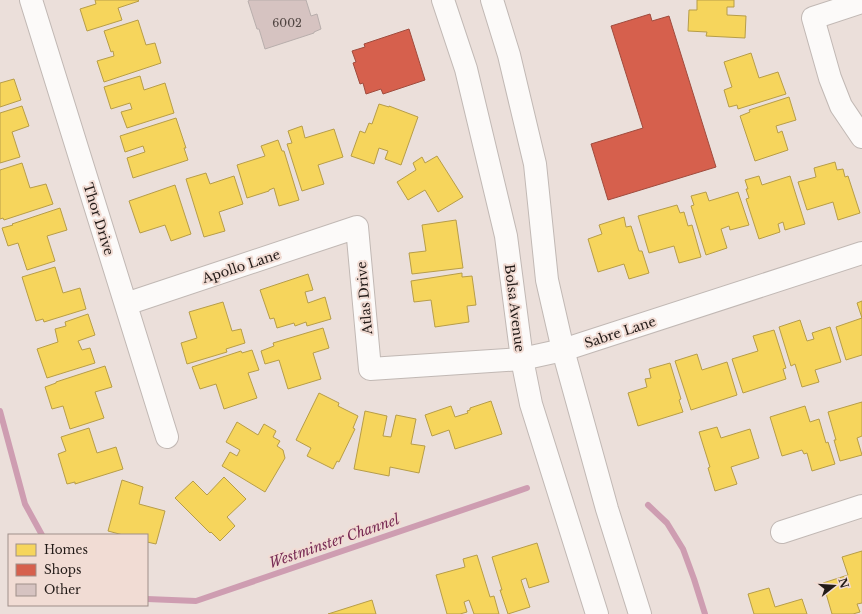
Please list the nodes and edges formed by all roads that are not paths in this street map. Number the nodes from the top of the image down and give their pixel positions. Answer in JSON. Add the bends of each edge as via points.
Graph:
{"nodes":[{"id":1,"x":31,"y":0,"type":"edge"},
{"id":2,"x":444,"y":0,"type":"edge"},
{"id":3,"x":492,"y":0,"type":"edge"},
{"id":4,"x":862,"y":2,"type":"edge"},
{"id":5,"x":862,"y":137,"type":"edge"},
{"id":6,"x":357,"y":227,"type":"joint"},
{"id":7,"x":862,"y":253,"type":"edge"},
{"id":8,"x":126,"y":304,"type":"junction"},
{"id":9,"x":563,"y":350,"type":"junction"},
{"id":10,"x":522,"y":359,"type":"junction"},
{"id":11,"x":370,"y":369,"type":"joint"},
{"id":12,"x":167,"y":437,"type":"dead end"},
{"id":13,"x":862,"y":506,"type":"edge"},
{"id":14,"x":782,"y":532,"type":"dead end"},
{"id":15,"x":598,"y":614,"type":"edge"},
{"id":16,"x":640,"y":614,"type":"edge"}],
"edges":[{"from":1,"to":8,"type":"street","name":"Thor Drive"},
{"from":2,"to":10,"type":"street","name":"Bolsa Avenue","via":[[466,69],[506,236]]},
{"from":3,"to":9,"type":"street","via":[[509,55],[535,164],[547,280]]},
{"from":4,"to":5,"type":"street","via":[[813,18],[832,85],[841,106]]},
{"from":6,"to":8,"type":"street","name":"Apollo Lane"},
{"from":6,"to":11,"type":"street","name":"Atlas Drive"},
{"from":7,"to":9,"type":"street","name":"Sabre Lane"},
{"from":8,"to":12,"type":"street","name":"Thor Drive"},
{"from":9,"to":10,"type":"street","name":"Sabre Lane"},
{"from":9,"to":16,"type":"street","via":[[607,509]]},
{"from":10,"to":11,"type":"street","name":"Sabre Lane"},
{"from":10,"to":15,"type":"street","name":"Bolsa Avenue","via":[[532,404]]},
{"from":13,"to":14,"type":"street"}]}
